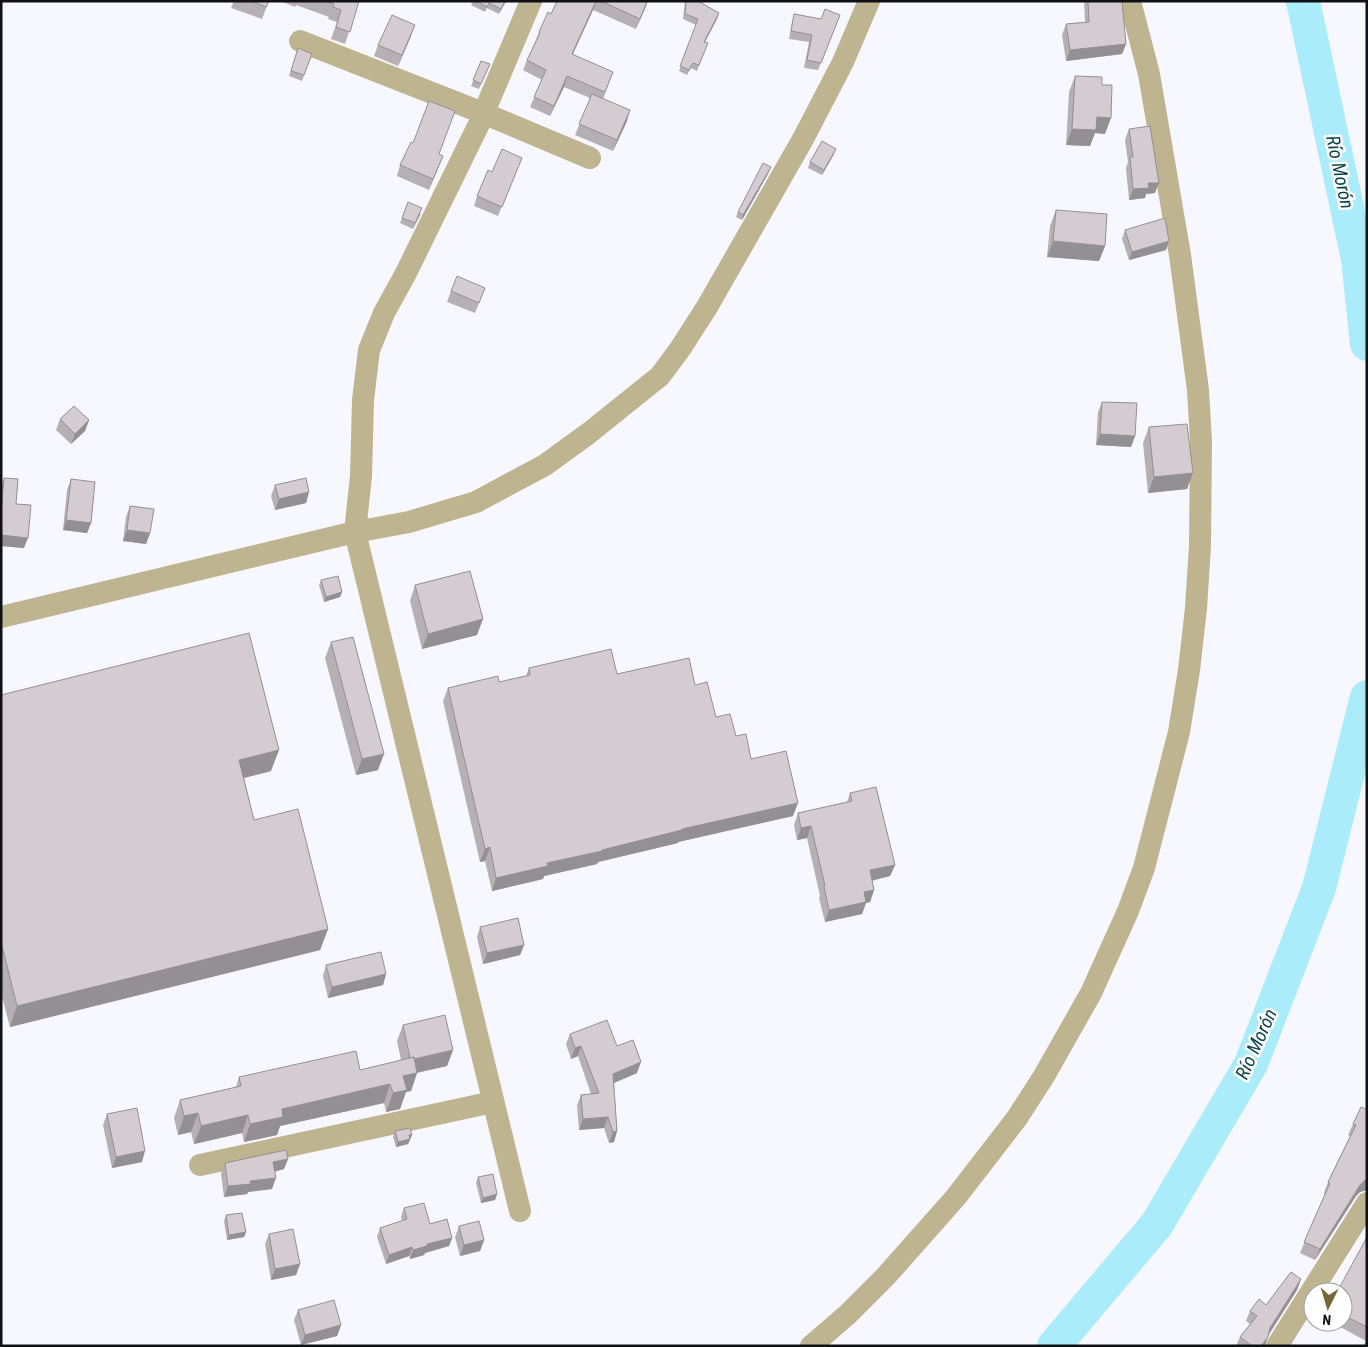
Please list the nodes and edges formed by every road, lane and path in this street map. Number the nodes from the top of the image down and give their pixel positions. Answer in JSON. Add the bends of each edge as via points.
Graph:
{"nodes":[{"id":1,"x":531,"y":1,"type":"edge"},
{"id":2,"x":869,"y":1,"type":"edge"},
{"id":3,"x":1130,"y":1,"type":"edge"},
{"id":4,"x":300,"y":41,"type":"dead end"},
{"id":5,"x":483,"y":113,"type":"junction"},
{"id":6,"x":590,"y":158,"type":"dead end"},
{"id":7,"x":355,"y":532,"type":"junction"},
{"id":8,"x":1,"y":616,"type":"edge"},
{"id":9,"x":493,"y":1102,"type":"junction"},
{"id":10,"x":200,"y":1165,"type":"dead end"},
{"id":11,"x":1367,"y":1203,"type":"edge"},
{"id":12,"x":520,"y":1211,"type":"dead end"},
{"id":13,"x":811,"y":1346,"type":"edge"},
{"id":14,"x":1277,"y":1346,"type":"edge"}],
"edges":[{"from":1,"to":5,"type":"street"},
{"from":2,"to":7,"type":"street","via":[[843,62],[803,139],[707,307],[660,376],[545,465],[476,502],[409,522]]},
{"from":3,"to":13,"type":"street","via":[[1149,74],[1180,255],[1198,390],[1200,546],[1189,670],[1178,732],[1144,868],[1128,911],[1091,993],[1044,1076],[956,1198],[886,1276]]},
{"from":4,"to":5,"type":"street"},
{"from":5,"to":6,"type":"street"},
{"from":5,"to":7,"type":"street","via":[[384,313],[369,350]]},
{"from":7,"to":8,"type":"street"},
{"from":7,"to":9,"type":"street"},
{"from":9,"to":10,"type":"street"},
{"from":9,"to":12,"type":"street"},
{"from":11,"to":14,"type":"street"}]}
